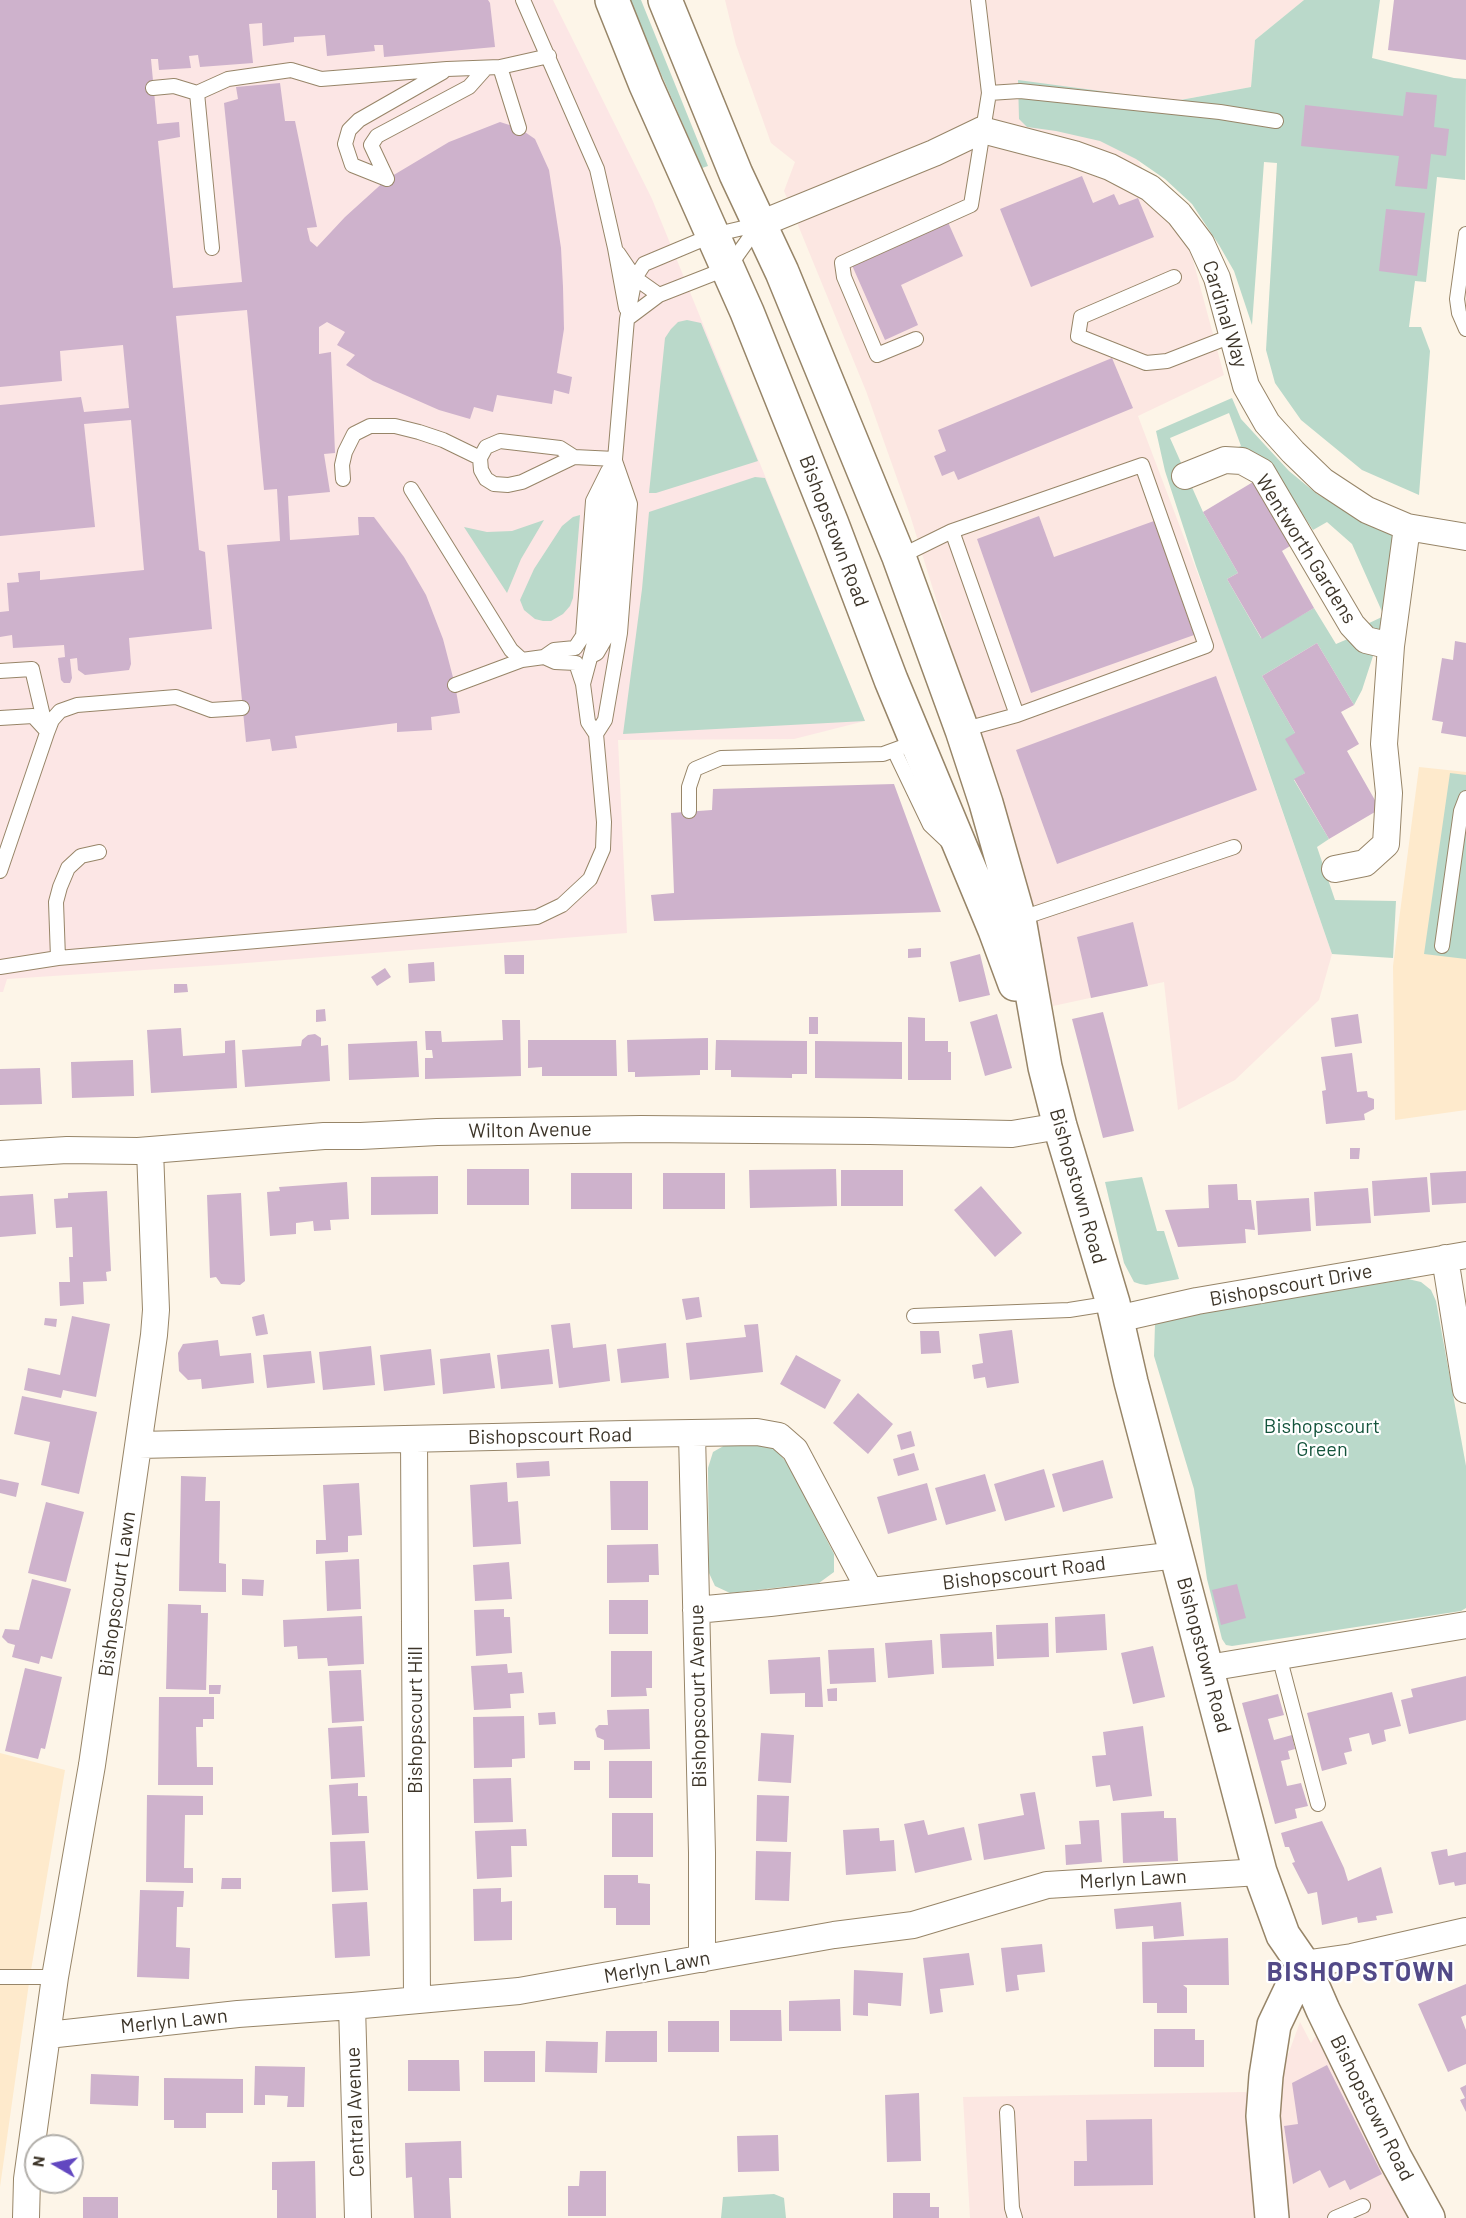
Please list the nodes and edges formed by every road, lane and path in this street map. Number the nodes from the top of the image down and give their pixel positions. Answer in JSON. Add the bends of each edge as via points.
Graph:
{"nodes":[{"id":1,"x":523,"y":0,"type":"edge"},
{"id":2,"x":612,"y":0,"type":"edge"},
{"id":3,"x":665,"y":0,"type":"edge"},
{"id":4,"x":978,"y":0,"type":"edge"},
{"id":5,"x":549,"y":56,"type":"junction"},
{"id":6,"x":492,"y":68,"type":"junction"},
{"id":7,"x":447,"y":69,"type":"junction"},
{"id":8,"x":153,"y":88,"type":"dead end"},
{"id":9,"x":196,"y":93,"type":"junction"},
{"id":10,"x":989,"y":93,"type":"junction"},
{"id":11,"x":1276,"y":121,"type":"dead end"},
{"id":12,"x":519,"y":128,"type":"dead end"},
{"id":13,"x":982,"y":130,"type":"junction"},
{"id":14,"x":760,"y":224,"type":"junction"},
{"id":15,"x":1466,"y":234,"type":"edge"},
{"id":16,"x":713,"y":235,"type":"junction"},
{"id":17,"x":212,"y":248,"type":"dead end"},
{"id":18,"x":615,"y":248,"type":"junction"},
{"id":19,"x":644,"y":264,"type":"junction"},
{"id":20,"x":728,"y":268,"type":"junction"},
{"id":21,"x":1174,"y":277,"type":"dead end"},
{"id":22,"x":635,"y":278,"type":"junction"},
{"id":23,"x":659,"y":296,"type":"junction"},
{"id":24,"x":627,"y":319,"type":"junction"},
{"id":25,"x":1466,"y":329,"type":"edge"},
{"id":26,"x":1234,"y":335,"type":"junction"},
{"id":27,"x":916,"y":339,"type":"dead end"},
{"id":28,"x":574,"y":457,"type":"junction"},
{"id":29,"x":480,"y":458,"type":"junction"},
{"id":30,"x":615,"y":459,"type":"junction"},
{"id":31,"x":1185,"y":476,"type":"dead end"},
{"id":32,"x":343,"y":479,"type":"dead end"},
{"id":33,"x":411,"y":489,"type":"dead end"},
{"id":34,"x":1407,"y":527,"type":"junction"},
{"id":35,"x":952,"y":531,"type":"junction"},
{"id":36,"x":1466,"y":537,"type":"edge"},
{"id":37,"x":899,"y":557,"type":"junction"},
{"id":38,"x":1391,"y":646,"type":"junction"},
{"id":39,"x":591,"y":656,"type":"junction"},
{"id":40,"x":544,"y":657,"type":"junction"},
{"id":41,"x":522,"y":660,"type":"junction"},
{"id":42,"x":576,"y":663,"type":"junction"},
{"id":43,"x":0,"y":671,"type":"edge"},
{"id":44,"x":583,"y":684,"type":"junction"},
{"id":45,"x":455,"y":685,"type":"dead end"},
{"id":46,"x":242,"y":708,"type":"dead end"},
{"id":47,"x":1017,"y":715,"type":"junction"},
{"id":48,"x":0,"y":718,"type":"edge"},
{"id":49,"x":962,"y":730,"type":"junction"},
{"id":50,"x":47,"y":733,"type":"junction"},
{"id":51,"x":596,"y":734,"type":"junction"},
{"id":52,"x":905,"y":746,"type":"junction"},
{"id":53,"x":1466,"y":798,"type":"edge"},
{"id":54,"x":689,"y":812,"type":"dead end"},
{"id":55,"x":1234,"y":847,"type":"dead end"},
{"id":56,"x":99,"y":852,"type":"dead end"},
{"id":57,"x":1335,"y":869,"type":"dead end"},
{"id":58,"x":0,"y":871,"type":"edge"},
{"id":59,"x":1019,"y":919,"type":"junction"},
{"id":60,"x":1442,"y":946,"type":"dead end"},
{"id":61,"x":58,"y":958,"type":"junction"},
{"id":62,"x":0,"y":967,"type":"edge"},
{"id":63,"x":1045,"y":1067,"type":"junction"},
{"id":64,"x":1060,"y":1126,"type":"junction"},
{"id":65,"x":150,"y":1150,"type":"junction"},
{"id":66,"x":0,"y":1154,"type":"edge"},
{"id":67,"x":1456,"y":1256,"type":"edge"},
{"id":68,"x":1115,"y":1311,"type":"junction"},
{"id":69,"x":914,"y":1316,"type":"dead end"},
{"id":70,"x":1466,"y":1390,"type":"edge"},
{"id":71,"x":692,"y":1434,"type":"junction"},
{"id":72,"x":414,"y":1439,"type":"junction"},
{"id":73,"x":139,"y":1445,"type":"junction"},
{"id":74,"x":1177,"y":1555,"type":"junction"},
{"id":75,"x":870,"y":1591,"type":"junction"},
{"id":76,"x":696,"y":1610,"type":"junction"},
{"id":77,"x":1466,"y":1625,"type":"edge"},
{"id":78,"x":1279,"y":1656,"type":"junction"},
{"id":79,"x":1208,"y":1668,"type":"junction"},
{"id":80,"x":1318,"y":1804,"type":"dead end"},
{"id":81,"x":1260,"y":1872,"type":"junction"},
{"id":82,"x":1466,"y":1931,"type":"edge"},
{"id":83,"x":702,"y":1959,"type":"junction"},
{"id":84,"x":1303,"y":1964,"type":"junction"},
{"id":85,"x":0,"y":1977,"type":"edge"},
{"id":86,"x":55,"y":1977,"type":"junction"},
{"id":87,"x":417,"y":2000,"type":"junction"},
{"id":88,"x":352,"y":2006,"type":"junction"},
{"id":89,"x":48,"y":2035,"type":"junction"},
{"id":90,"x":1007,"y":2112,"type":"dead end"},
{"id":91,"x":1362,"y":2206,"type":"dead end"},
{"id":92,"x":26,"y":2218,"type":"edge"},
{"id":93,"x":358,"y":2218,"type":"edge"},
{"id":94,"x":1015,"y":2218,"type":"edge"},
{"id":95,"x":1272,"y":2218,"type":"edge"},
{"id":96,"x":1335,"y":2218,"type":"edge"},
{"id":97,"x":1428,"y":2218,"type":"edge"}],
"edges":[{"from":1,"to":5,"type":"lane"},
{"from":2,"to":16,"type":"main road","name":"Bishopstown Road"},
{"from":3,"to":14,"type":"main road","name":"Bishopstown Road"},
{"from":4,"to":10,"type":"lane"},
{"from":5,"to":6,"type":"lane"},
{"from":5,"to":18,"type":"lane","via":[[597,169]]},
{"from":6,"to":7,"type":"lane"},
{"from":6,"to":7,"type":"lane","via":[[470,87],[377,136],[371,145],[387,179],[351,165],[345,144],[349,130],[359,120]]},
{"from":6,"to":12,"type":"lane"},
{"from":7,"to":9,"type":"lane","via":[[321,79],[291,70],[228,79]]},
{"from":8,"to":9,"type":"lane","via":[[174,86]]},
{"from":9,"to":17,"type":"lane"},
{"from":10,"to":11,"type":"lane","via":[[1020,91]]},
{"from":10,"to":13,"type":"lane"},
{"from":13,"to":14,"type":"street"},
{"from":13,"to":26,"type":"street","name":"Cardinal Way","via":[[1074,154],[1150,188],[1179,214],[1201,243],[1217,278]]},
{"from":13,"to":27,"type":"lane","via":[[971,205],[842,263],[844,277],[877,355]]},
{"from":14,"to":16,"type":"lane"},
{"from":14,"to":20,"type":"lane"},
{"from":14,"to":37,"type":"main road","name":"Bishopstown Road"},
{"from":15,"to":25,"type":"lane","via":[[1457,299]]},
{"from":16,"to":19,"type":"lane"},
{"from":16,"to":20,"type":"main road","name":"Bishopstown Road"},
{"from":18,"to":19,"type":"lane"},
{"from":18,"to":22,"type":"lane"},
{"from":18,"to":24,"type":"lane"},
{"from":19,"to":22,"type":"lane"},
{"from":20,"to":23,"type":"lane"},
{"from":20,"to":52,"type":"main road","name":"Bishopstown Road","via":[[832,524]]},
{"from":21,"to":26,"type":"lane","via":[[1081,317],[1078,336],[1146,363],[1167,361]]},
{"from":22,"to":23,"type":"lane"},
{"from":22,"to":24,"type":"lane"},
{"from":23,"to":24,"type":"lane"},
{"from":24,"to":30,"type":"lane"},
{"from":26,"to":34,"type":"street","name":"Cardinal Way","via":[[1246,386],[1267,423],[1293,452],[1323,481],[1367,510]]},
{"from":28,"to":29,"type":"lane","via":[[560,448],[500,441],[486,447]]},
{"from":28,"to":29,"type":"lane","via":[[508,485],[486,479]]},
{"from":28,"to":30,"type":"lane"},
{"from":29,"to":32,"type":"lane","via":[[426,434],[395,426],[370,426],[354,434],[345,452]]},
{"from":30,"to":39,"type":"lane"},
{"from":30,"to":40,"type":"lane","via":[[593,501],[583,636],[575,648],[554,650]]},
{"from":30,"to":51,"type":"lane","via":[[630,504],[620,633],[605,720]]},
{"from":31,"to":38,"type":"street","name":"Wentworth Gardens","via":[[1225,460],[1242,461],[1262,472],[1352,625],[1366,640]]},
{"from":33,"to":41,"type":"lane","via":[[511,650]]},
{"from":34,"to":36,"type":"street","name":"Cardinal Way"},
{"from":34,"to":38,"type":"street"},
{"from":35,"to":37,"type":"lane"},
{"from":35,"to":47,"type":"lane"},
{"from":35,"to":47,"type":"lane","via":[[1142,465],[1206,646]]},
{"from":37,"to":49,"type":"main road","name":"Bishopstown Road"},
{"from":38,"to":57,"type":"street","via":[[1384,744],[1389,794],[1386,844],[1365,863]]},
{"from":39,"to":42,"type":"lane"},
{"from":39,"to":44,"type":"lane"},
{"from":40,"to":41,"type":"lane"},
{"from":40,"to":42,"type":"lane"},
{"from":41,"to":45,"type":"lane"},
{"from":42,"to":44,"type":"lane"},
{"from":43,"to":50,"type":"lane","via":[[32,669]]},
{"from":44,"to":51,"type":"lane","via":[[588,722]]},
{"from":46,"to":50,"type":"lane","via":[[211,710],[176,697],[77,705],[60,711]]},
{"from":47,"to":49,"type":"lane"},
{"from":48,"to":50,"type":"lane","via":[[33,716]]},
{"from":49,"to":59,"type":"main road","name":"Bishopstown Road"},
{"from":50,"to":58,"type":"lane"},
{"from":51,"to":61,"type":"lane","via":[[603,849],[590,879],[562,905],[537,917]]},
{"from":52,"to":54,"type":"lane","via":[[883,754],[720,758],[695,769],[689,787]]},
{"from":52,"to":63,"type":"main road","name":"Bishopstown Road","via":[[965,858]]},
{"from":53,"to":60,"type":"lane"},
{"from":55,"to":59,"type":"lane"},
{"from":56,"to":61,"type":"lane","via":[[81,856],[68,868],[60,887],[56,902]]},
{"from":59,"to":63,"type":"main road","name":"Bishopstown Road"},
{"from":61,"to":62,"type":"lane"},
{"from":63,"to":64,"type":"main road","name":"Bishopstown Road"},
{"from":64,"to":65,"type":"street","name":"Wilton Avenue","via":[[1012,1134],[647,1129],[437,1131]]},
{"from":64,"to":68,"type":"main road","name":"Bishopstown Road"},
{"from":65,"to":66,"type":"street","name":"Wilton Avenue"},
{"from":65,"to":73,"type":"street","name":"Bishopscourt Lawn","via":[[156,1310]]},
{"from":67,"to":68,"type":"street","name":"Bishopscourt Drive","via":[[1197,1301]]},
{"from":67,"to":70,"type":"street"},
{"from":68,"to":69,"type":"lane"},
{"from":68,"to":74,"type":"main road","name":"Bishopstown Road"},
{"from":71,"to":72,"type":"street","name":"Bishopscourt Road"},
{"from":71,"to":75,"type":"street","name":"Bishopscourt Road","via":[[757,1432],[779,1436],[787,1442],[795,1450]]},
{"from":71,"to":76,"type":"street","name":"Bishopscourt Avenue"},
{"from":72,"to":73,"type":"street","name":"Bishopscourt Road"},
{"from":72,"to":87,"type":"street","name":"Bishopscourt Hill"},
{"from":73,"to":86,"type":"street","name":"Bishopscourt Lawn","via":[[91,1772]]},
{"from":74,"to":75,"type":"street","name":"Bishopscourt Road"},
{"from":74,"to":79,"type":"main road","name":"Bishopstown Road"},
{"from":75,"to":76,"type":"street","name":"Bishopscourt Road"},
{"from":76,"to":83,"type":"street","name":"Bishopscourt Avenue"},
{"from":77,"to":78,"type":"street"},
{"from":78,"to":79,"type":"street"},
{"from":78,"to":80,"type":"lane"},
{"from":79,"to":81,"type":"main road","name":"Bishopstown Road"},
{"from":81,"to":83,"type":"street","name":"Merlyn Lawn","via":[[1050,1885],[913,1925]]},
{"from":81,"to":84,"type":"main road","name":"Bishopstown Road","via":[[1283,1935]]},
{"from":82,"to":84,"type":"street","via":[[1352,1958]]},
{"from":83,"to":87,"type":"street","name":"Merlyn Lawn","via":[[552,1987]]},
{"from":84,"to":95,"type":"main road","via":[[1274,2025],[1266,2076],[1263,2116]]},
{"from":84,"to":97,"type":"main road","name":"Bishopstown Road"},
{"from":85,"to":86,"type":"lane"},
{"from":86,"to":89,"type":"street","name":"Bishopscourt Lawn"},
{"from":87,"to":88,"type":"street","name":"Merlyn Lawn"},
{"from":88,"to":89,"type":"street","name":"Merlyn Lawn"},
{"from":88,"to":93,"type":"street","name":"Central Avenue"},
{"from":89,"to":92,"type":"street","name":"Bishopscourt Lawn","via":[[27,2179]]},
{"from":90,"to":94,"type":"lane"},
{"from":91,"to":96,"type":"lane"}]}
